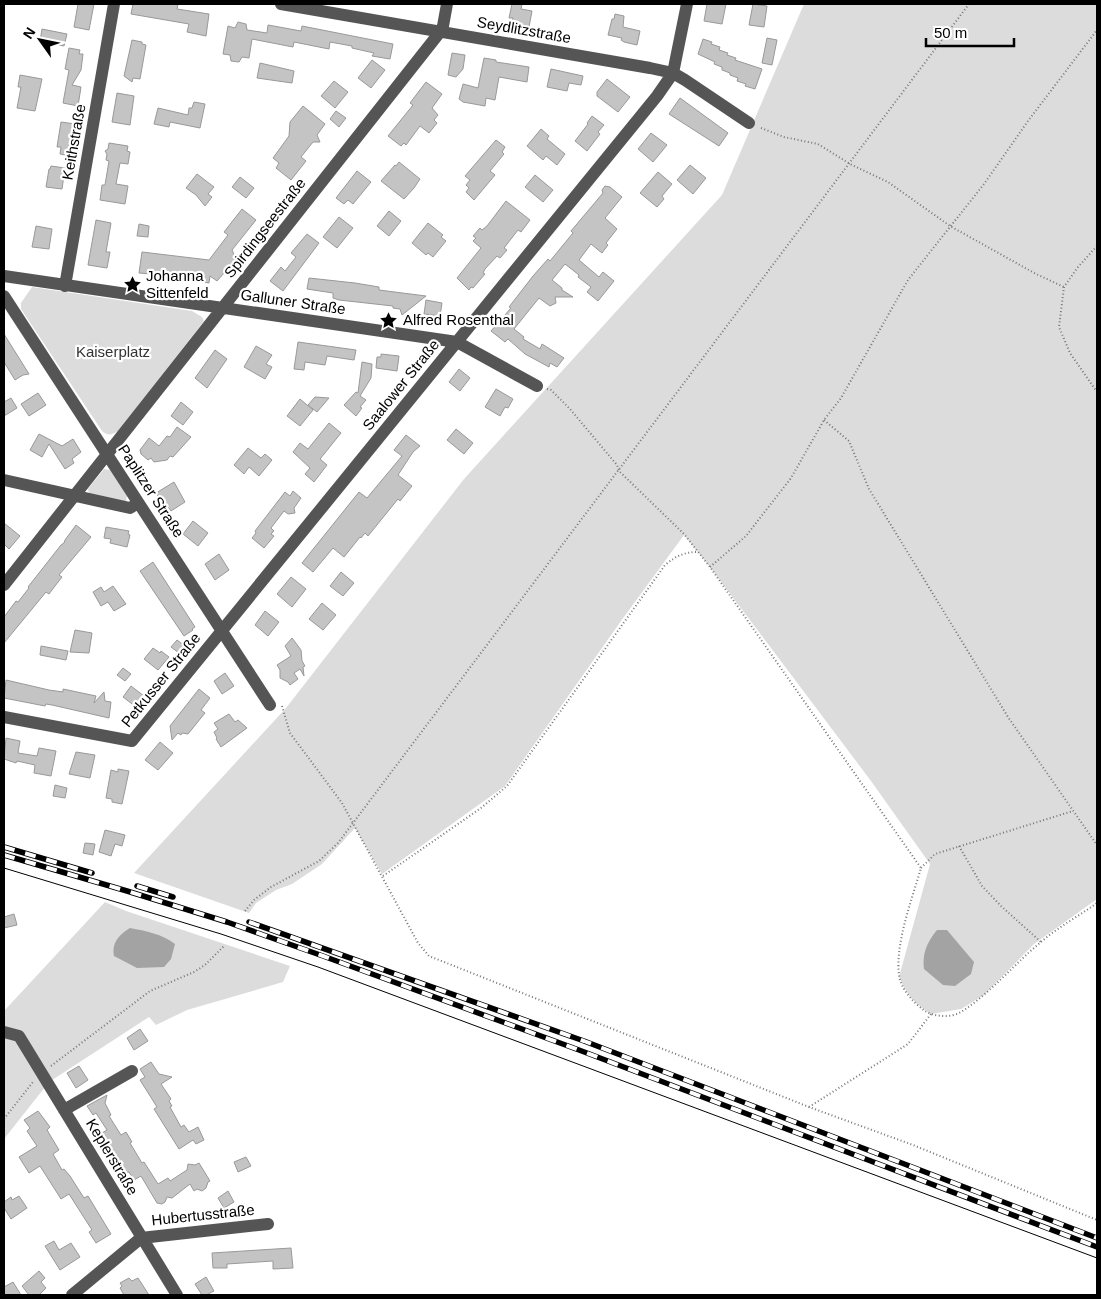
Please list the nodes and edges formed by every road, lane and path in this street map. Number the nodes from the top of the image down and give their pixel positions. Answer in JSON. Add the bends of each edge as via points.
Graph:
{"nodes":[{"id":1,"x":114,"y":4,"type":"edge"},
{"id":2,"x":281,"y":4,"type":"edge"},
{"id":3,"x":448,"y":4,"type":"edge"},
{"id":4,"x":687,"y":4,"type":"edge"},
{"id":5,"x":969,"y":4,"type":"edge"},
{"id":6,"x":1097,"y":30,"type":"edge"},
{"id":7,"x":440,"y":32,"type":"junction"},
{"id":8,"x":673,"y":74,"type":"junction"},
{"id":9,"x":749,"y":123,"type":"joint"},
{"id":10,"x":850,"y":164,"type":"junction"},
{"id":11,"x":950,"y":226,"type":"junction"},
{"id":12,"x":1097,"y":246,"type":"edge"},
{"id":13,"x":4,"y":276,"type":"edge"},
{"id":14,"x":65,"y":286,"type":"junction"},
{"id":15,"x":1064,"y":287,"type":"junction"},
{"id":16,"x":4,"y":296,"type":"edge"},
{"id":17,"x":222,"y":308,"type":"junction"},
{"id":18,"x":457,"y":342,"type":"junction"},
{"id":19,"x":537,"y":386,"type":"joint"},
{"id":20,"x":1097,"y":392,"type":"edge"},
{"id":21,"x":824,"y":420,"type":"junction"},
{"id":22,"x":108,"y":454,"type":"junction"},
{"id":23,"x":619,"y":471,"type":"junction"},
{"id":24,"x":4,"y":480,"type":"edge"},
{"id":25,"x":74,"y":496,"type":"junction"},
{"id":26,"x":138,"y":503,"type":"junction"},
{"id":27,"x":698,"y":552,"type":"junction"},
{"id":28,"x":710,"y":567,"type":"junction"},
{"id":29,"x":4,"y":585,"type":"edge"},
{"id":30,"x":222,"y":631,"type":"junction"},
{"id":31,"x":270,"y":705,"type":"joint"},
{"id":32,"x":4,"y":717,"type":"edge"},
{"id":33,"x":1073,"y":811,"type":"junction"},
{"id":34,"x":353,"y":822,"type":"junction"},
{"id":35,"x":1097,"y":845,"type":"edge"},
{"id":36,"x":959,"y":846,"type":"junction"},
{"id":37,"x":921,"y":868,"type":"junction"},
{"id":38,"x":382,"y":876,"type":"junction"},
{"id":39,"x":1097,"y":904,"type":"edge"},
{"id":40,"x":245,"y":911,"type":"dead end"},
{"id":41,"x":1041,"y":942,"type":"junction"},
{"id":42,"x":224,"y":946,"type":"dead end"},
{"id":43,"x":931,"y":1014,"type":"junction"},
{"id":44,"x":4,"y":1032,"type":"edge"},
{"id":45,"x":49,"y":1068,"type":"dead end"},
{"id":46,"x":132,"y":1071,"type":"dead end"},
{"id":47,"x":33,"y":1082,"type":"dead end"},
{"id":48,"x":809,"y":1107,"type":"junction"},
{"id":49,"x":64,"y":1110,"type":"junction"},
{"id":50,"x":4,"y":1119,"type":"edge"},
{"id":51,"x":1097,"y":1220,"type":"edge"},
{"id":52,"x":268,"y":1224,"type":"dead end"},
{"id":53,"x":141,"y":1238,"type":"junction"},
{"id":54,"x":72,"y":1295,"type":"edge"},
{"id":55,"x":177,"y":1295,"type":"edge"}],
"edges":[{"from":1,"to":14,"type":"street","name":"Keithstraße"},
{"from":2,"to":7,"type":"street","name":"Seydlitzstraße"},
{"from":3,"to":7,"type":"street","name":"Spirdingseestraße"},
{"from":4,"to":8,"type":"street","name":"Saalower Straße"},
{"from":5,"to":10,"type":"path"},
{"from":6,"to":11,"type":"path"},
{"from":7,"to":8,"type":"street","name":"Seydlitzstraße"},
{"from":7,"to":17,"type":"street","name":"Spirdingseestraße"},
{"from":8,"to":9,"type":"street","name":"Seydlitzstraße"},
{"from":8,"to":18,"type":"street","name":"Saalower Straße"},
{"from":9,"to":10,"type":"path","via":[[784,137],[818,144]]},
{"from":10,"to":11,"type":"path","via":[[888,182]]},
{"from":10,"to":23,"type":"path"},
{"from":11,"to":15,"type":"path"},
{"from":11,"to":21,"type":"path","via":[[908,280],[841,398]]},
{"from":12,"to":15,"type":"path"},
{"from":13,"to":14,"type":"street","name":"Galluner Straße"},
{"from":14,"to":17,"type":"street","name":"Galluner Straße"},
{"from":15,"to":20,"type":"path","via":[[1059,327],[1070,353]]},
{"from":16,"to":22,"type":"street","name":"Paplitzer Straße"},
{"from":17,"to":18,"type":"street","name":"Galluner Straße"},
{"from":17,"to":22,"type":"street","name":"Spirdingseestraße"},
{"from":18,"to":19,"type":"street","name":"Galluner Straße"},
{"from":18,"to":30,"type":"street","name":"Saalower Straße"},
{"from":19,"to":23,"type":"path","via":[[551,390],[570,409]]},
{"from":21,"to":28,"type":"path","via":[[790,478],[746,536]]},
{"from":21,"to":33,"type":"path","via":[[849,440],[869,489],[1008,717]]},
{"from":22,"to":25,"type":"street","name":"Spirdingseestraße"},
{"from":22,"to":26,"type":"street","name":"Paplitzer Straße"},
{"from":23,"to":27,"type":"path","via":[[684,534]]},
{"from":23,"to":34,"type":"path"},
{"from":24,"to":25,"type":"street"},
{"from":25,"to":26,"type":"street","via":[[130,508]]},
{"from":25,"to":29,"type":"street","name":"Spirdingseestraße"},
{"from":26,"to":30,"type":"street","name":"Paplitzer Straße"},
{"from":27,"to":28,"type":"path"},
{"from":27,"to":38,"type":"path","via":[[682,554],[665,565],[507,786],[481,808]]},
{"from":28,"to":37,"type":"path"},
{"from":30,"to":31,"type":"street","name":"Paplitzer Straße"},
{"from":30,"to":32,"type":"street","name":"Petkusser Straße","via":[[132,741]]},
{"from":31,"to":34,"type":"path","via":[[282,705],[290,732]]},
{"from":33,"to":35,"type":"path"},
{"from":33,"to":36,"type":"path"},
{"from":34,"to":38,"type":"path"},
{"from":34,"to":40,"type":"path","via":[[319,861],[271,887]]},
{"from":36,"to":37,"type":"path","via":[[935,854]]},
{"from":36,"to":41,"type":"path","via":[[982,886]]},
{"from":37,"to":43,"type":"path","via":[[898,951],[899,977],[906,993]]},
{"from":38,"to":48,"type":"path","via":[[418,943],[430,956]]},
{"from":39,"to":41,"type":"path"},
{"from":41,"to":43,"type":"path","via":[[960,1013],[946,1016]]},
{"from":42,"to":45,"type":"path","via":[[194,972],[150,991]]},
{"from":43,"to":48,"type":"path","via":[[908,1044]]},
{"from":44,"to":49,"type":"street","name":"Keplerstraße","via":[[18,1036]]},
{"from":46,"to":49,"type":"street"},
{"from":47,"to":50,"type":"path"},
{"from":48,"to":51,"type":"path","via":[[913,1145]]},
{"from":49,"to":53,"type":"street","name":"Keplerstraße"},
{"from":52,"to":53,"type":"street","name":"Hubertusstraße"},
{"from":53,"to":54,"type":"street","name":"Hubertusstraße"},
{"from":53,"to":55,"type":"street","name":"Keplerstraße"}]}
